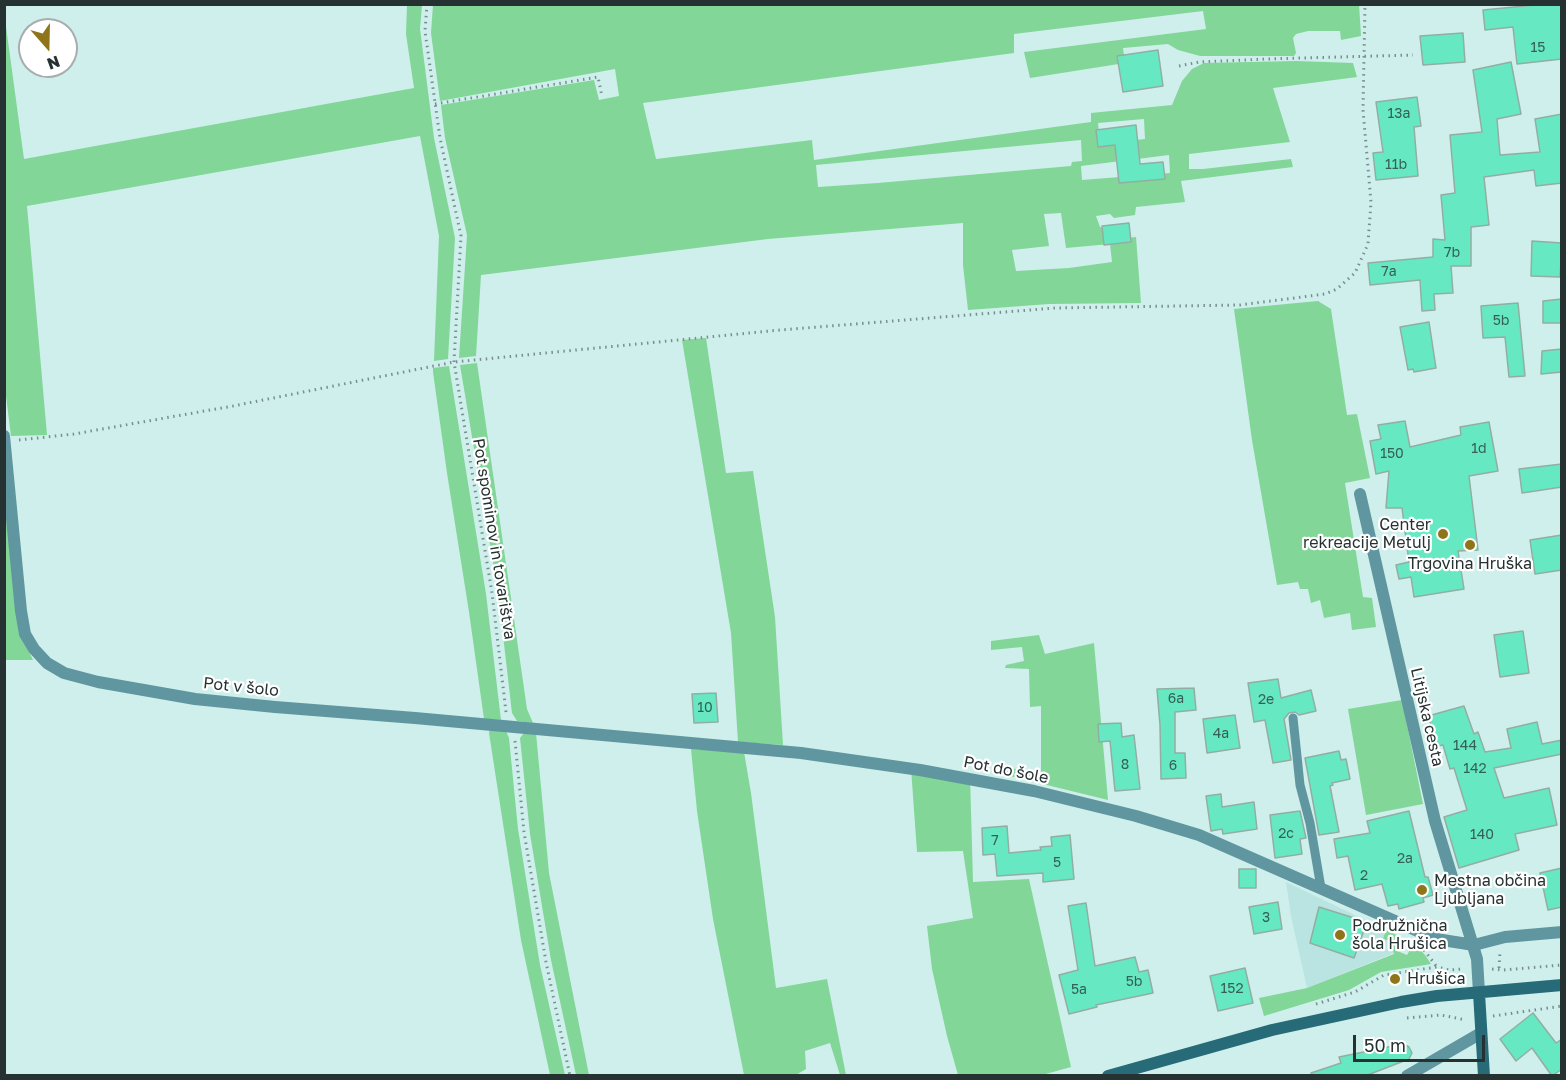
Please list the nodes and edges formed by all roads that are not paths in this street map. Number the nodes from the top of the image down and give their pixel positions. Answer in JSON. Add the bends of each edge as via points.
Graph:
{"nodes":[{"id":1,"x":4,"y":436,"type":"edge"},
{"id":2,"x":5,"y":440,"type":"edge"},
{"id":3,"x":1360,"y":494,"type":"dead end"},
{"id":4,"x":1293,"y":718,"type":"dead end"},
{"id":5,"x":671,"y":742,"type":"joint"},
{"id":6,"x":1322,"y":888,"type":"junction"},
{"id":7,"x":1562,"y":932,"type":"edge"},
{"id":8,"x":1474,"y":945,"type":"junction"},
{"id":9,"x":1562,"y":985,"type":"edge"},
{"id":10,"x":1479,"y":993,"type":"junction"},
{"id":11,"x":1481,"y":1033,"type":"junction"},
{"id":12,"x":1107,"y":1076,"type":"edge"},
{"id":13,"x":1407,"y":1076,"type":"edge"},
{"id":14,"x":1484,"y":1076,"type":"edge"}],
"edges":[{"from":1,"to":2,"type":"street","name":"Pot v šolo"},
{"from":2,"to":5,"type":"street","name":"Pot v šolo","via":[[26,634],[47,663],[64,673],[195,699]]},
{"from":3,"to":8,"type":"street","name":"Litijska cesta","via":[[1435,821]]},
{"from":4,"to":6,"type":"lane","via":[[1300,785]]},
{"from":5,"to":6,"type":"street","name":"Pot do šole","via":[[801,753],[1034,791],[1199,835]]},
{"from":6,"to":8,"type":"street","name":"Pot do šole","via":[[1436,939]]},
{"from":7,"to":8,"type":"street","via":[[1505,937]]},
{"from":8,"to":10,"type":"street","name":"Litijska cesta"},
{"from":9,"to":10,"type":"main road"},
{"from":10,"to":11,"type":"main road"},
{"from":10,"to":12,"type":"main road","via":[[1401,1002],[1319,1018]]},
{"from":11,"to":13,"type":"street"},
{"from":11,"to":14,"type":"main road"}]}
